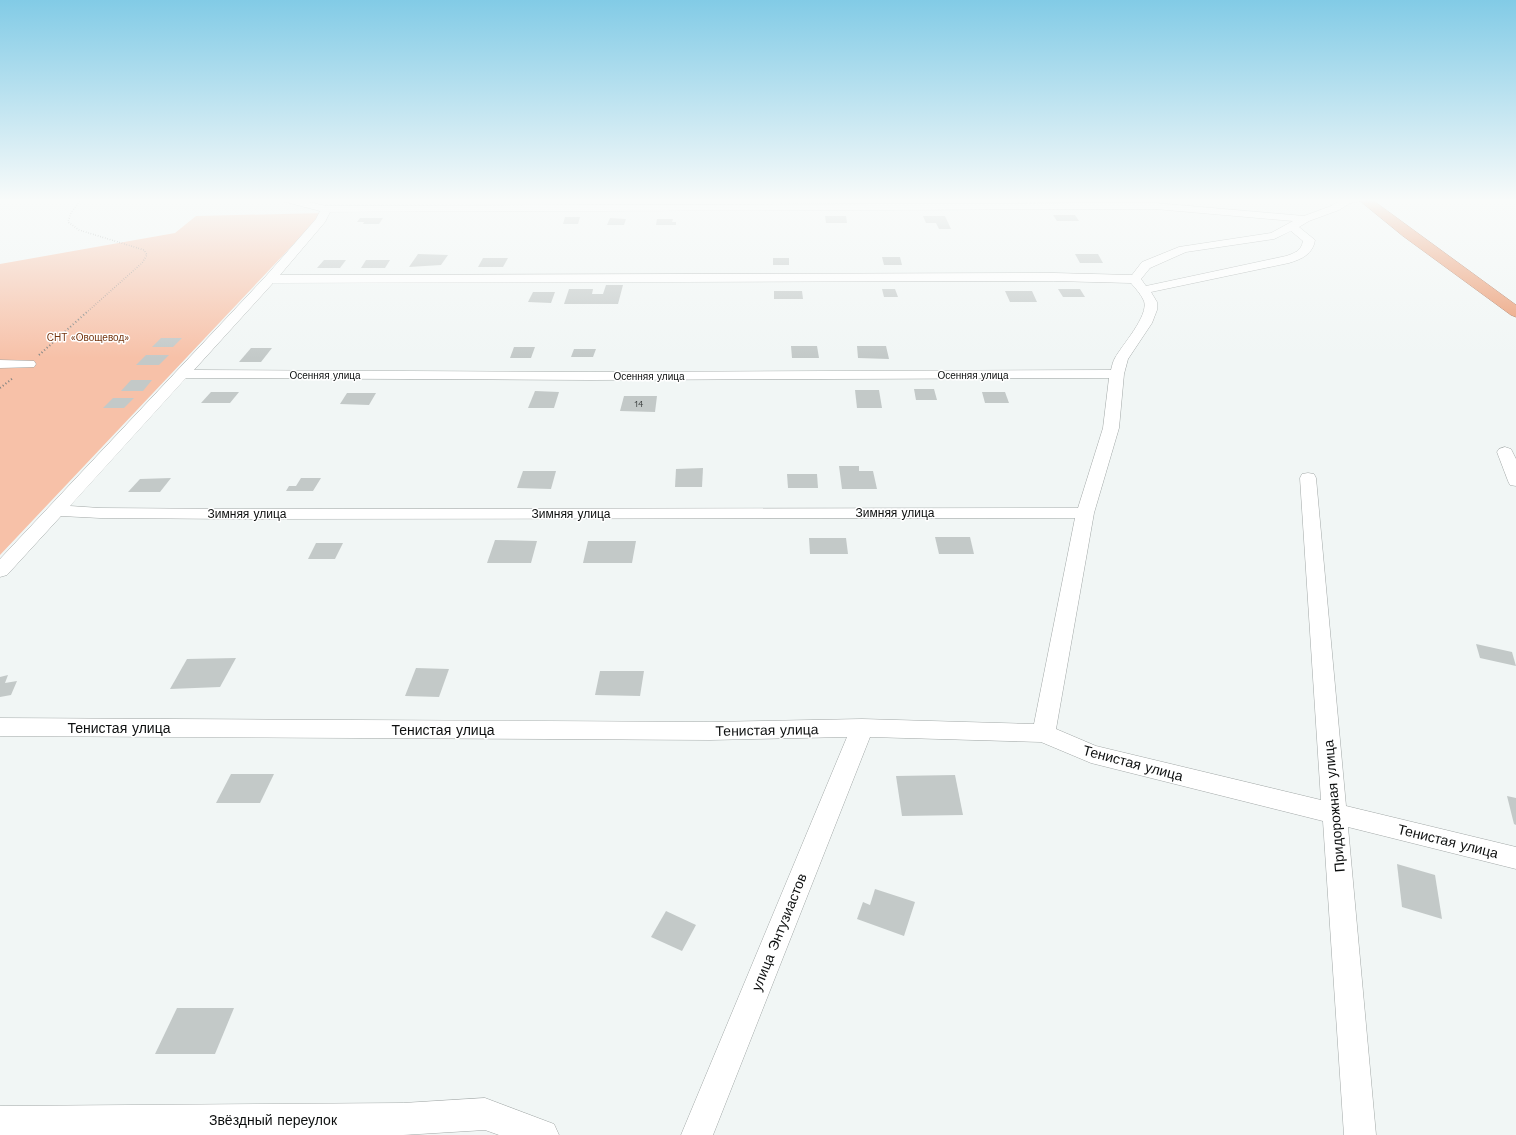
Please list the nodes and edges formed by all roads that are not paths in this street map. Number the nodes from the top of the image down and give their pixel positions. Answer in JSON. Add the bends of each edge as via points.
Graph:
{"nodes":[{"id":1,"x":294,"y":252,"type":"edge"},
{"id":2,"x":1176,"y":252,"type":"edge"},
{"id":3,"x":1304,"y":252,"type":"edge"},
{"id":4,"x":1433,"y":252,"type":"edge"},
{"id":5,"x":270,"y":279,"type":"junction"},
{"id":6,"x":1139,"y":285,"type":"junction"},
{"id":7,"x":1516,"y":312,"type":"edge"},
{"id":8,"x":0,"y":364,"type":"edge"},
{"id":9,"x":30,"y":364,"type":"road end"},
{"id":10,"x":181,"y":374,"type":"junction"},
{"id":11,"x":1117,"y":374,"type":"junction"},
{"id":12,"x":1505,"y":452,"type":"dead end"},
{"id":13,"x":1308,"y":478,"type":"dead end"},
{"id":14,"x":1516,"y":480,"type":"edge"},
{"id":15,"x":57,"y":510,"type":"junction"},
{"id":16,"x":1084,"y":513,"type":"junction"},
{"id":17,"x":0,"y":572,"type":"edge"},
{"id":18,"x":0,"y":727,"type":"edge"},
{"id":19,"x":862,"y":728,"type":"junction"},
{"id":20,"x":1044,"y":733,"type":"junction"},
{"id":21,"x":1335,"y":813,"type":"junction"},
{"id":22,"x":1516,"y":858,"type":"edge"},
{"id":23,"x":0,"y":1122,"type":"edge"},
{"id":24,"x":543,"y":1135,"type":"edge"},
{"id":25,"x":697,"y":1135,"type":"edge"},
{"id":26,"x":1360,"y":1135,"type":"edge"}],
"edges":[{"from":1,"to":5,"type":"street"},
{"from":2,"to":6,"type":"street","via":[[1146,265]]},
{"from":3,"to":6,"type":"street","via":[[1289,259],[1179,284]]},
{"from":4,"to":7,"type":"highway"},
{"from":5,"to":6,"type":"street","via":[[1054,277]]},
{"from":5,"to":10,"type":"street"},
{"from":6,"to":11,"type":"street","via":[[1151,302],[1150,310],[1145,323],[1121,359]]},
{"from":8,"to":9,"type":"street"},
{"from":10,"to":11,"type":"street","name":"Осенняя улица"},
{"from":10,"to":15,"type":"street"},
{"from":11,"to":16,"type":"street","via":[[1111,428]]},
{"from":12,"to":14,"type":"street"},
{"from":13,"to":21,"type":"street","name":"Придорожная улица"},
{"from":15,"to":16,"type":"street","name":"Зимняя улица","via":[[100,513],[240,514]]},
{"from":15,"to":17,"type":"street"},
{"from":16,"to":20,"type":"street"},
{"from":18,"to":19,"type":"street","name":"Тенистая улица","via":[[608,731]]},
{"from":19,"to":20,"type":"street","name":"Тенистая улица"},
{"from":19,"to":25,"type":"street","name":"улица Энтузиастов"},
{"from":20,"to":21,"type":"street","name":"Тенистая улица","via":[[1091,754]]},
{"from":21,"to":22,"type":"street","name":"Тенистая улица"},
{"from":21,"to":26,"type":"street","name":"Придорожная улица"},
{"from":23,"to":24,"type":"street","name":"Звёздный переулок","via":[[404,1120],[485,1114]]}]}
